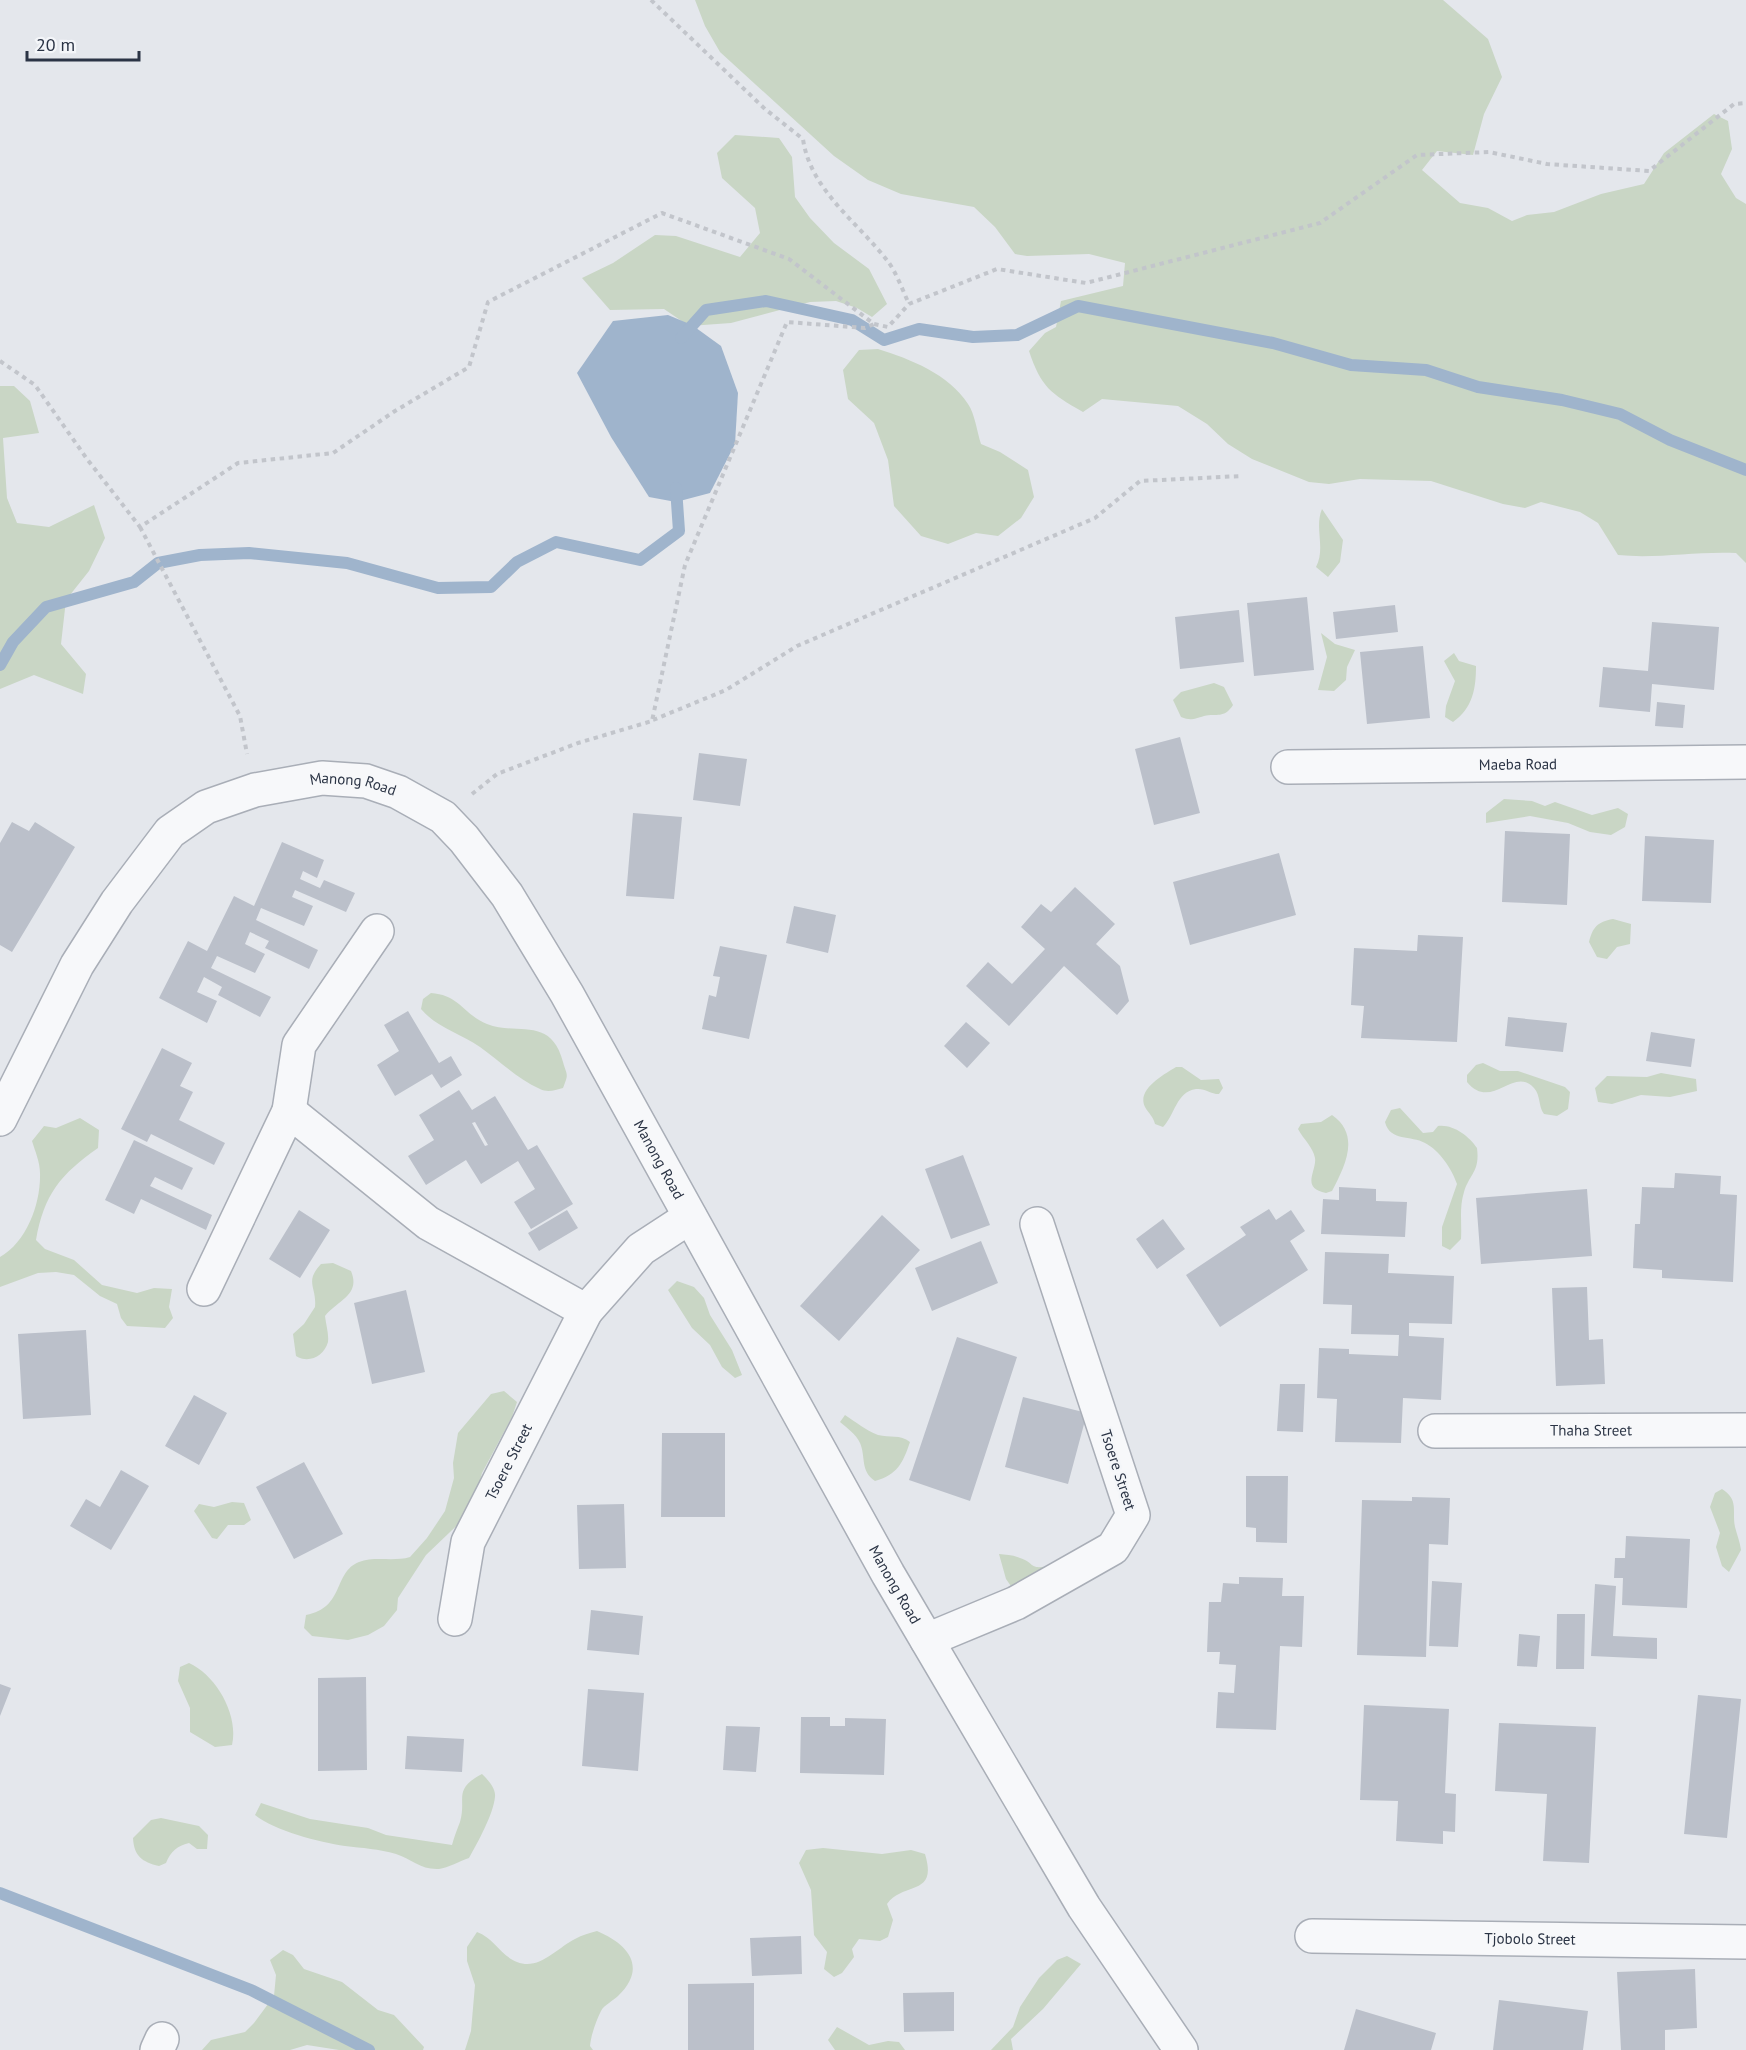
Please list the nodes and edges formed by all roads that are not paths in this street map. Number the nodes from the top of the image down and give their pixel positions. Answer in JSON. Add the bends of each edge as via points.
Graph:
{"nodes":[{"id":1,"x":1746,"y":762,"type":"edge"},
{"id":2,"x":1288,"y":767,"type":"dead end"},
{"id":3,"x":377,"y":931,"type":"dead end"},
{"id":4,"x":289,"y":1111,"type":"junction"},
{"id":5,"x":0,"y":1119,"type":"edge"},
{"id":6,"x":690,"y":1217,"type":"junction"},
{"id":7,"x":1037,"y":1224,"type":"dead end"},
{"id":8,"x":204,"y":1289,"type":"dead end"},
{"id":9,"x":586,"y":1311,"type":"junction"},
{"id":10,"x":1746,"y":1430,"type":"edge"},
{"id":11,"x":1435,"y":1431,"type":"dead end"},
{"id":12,"x":455,"y":1619,"type":"dead end"},
{"id":13,"x":927,"y":1640,"type":"junction"},
{"id":14,"x":1312,"y":1936,"type":"dead end"},
{"id":15,"x":1746,"y":1942,"type":"edge"},
{"id":16,"x":1181,"y":2050,"type":"edge"}],
"edges":[{"from":1,"to":2,"type":"street","name":"Maeba Road"},
{"from":3,"to":4,"type":"street","via":[[299,1045]]},
{"from":4,"to":8,"type":"street"},
{"from":4,"to":9,"type":"street","via":[[428,1223]]},
{"from":5,"to":6,"type":"street","name":"Manong Road","via":[[77,965],[117,902],[170,832],[206,807],[255,790],[322,778],[366,781],[398,792],[443,817],[507,895],[567,994]]},
{"from":6,"to":9,"type":"street","name":"Tsoere Street","via":[[641,1249]]},
{"from":6,"to":13,"type":"street","name":"Manong Road"},
{"from":7,"to":13,"type":"street","name":"Tsoere Street","via":[[1133,1515],[1113,1548],[1016,1603]]},
{"from":9,"to":12,"type":"street","name":"Tsoere Street","via":[[468,1542]]},
{"from":10,"to":11,"type":"street","name":"Thaha Street"},
{"from":13,"to":16,"type":"street","name":"Manong Road","via":[[1084,1907]]},
{"from":14,"to":15,"type":"street","name":"Tjobolo Street"}]}
